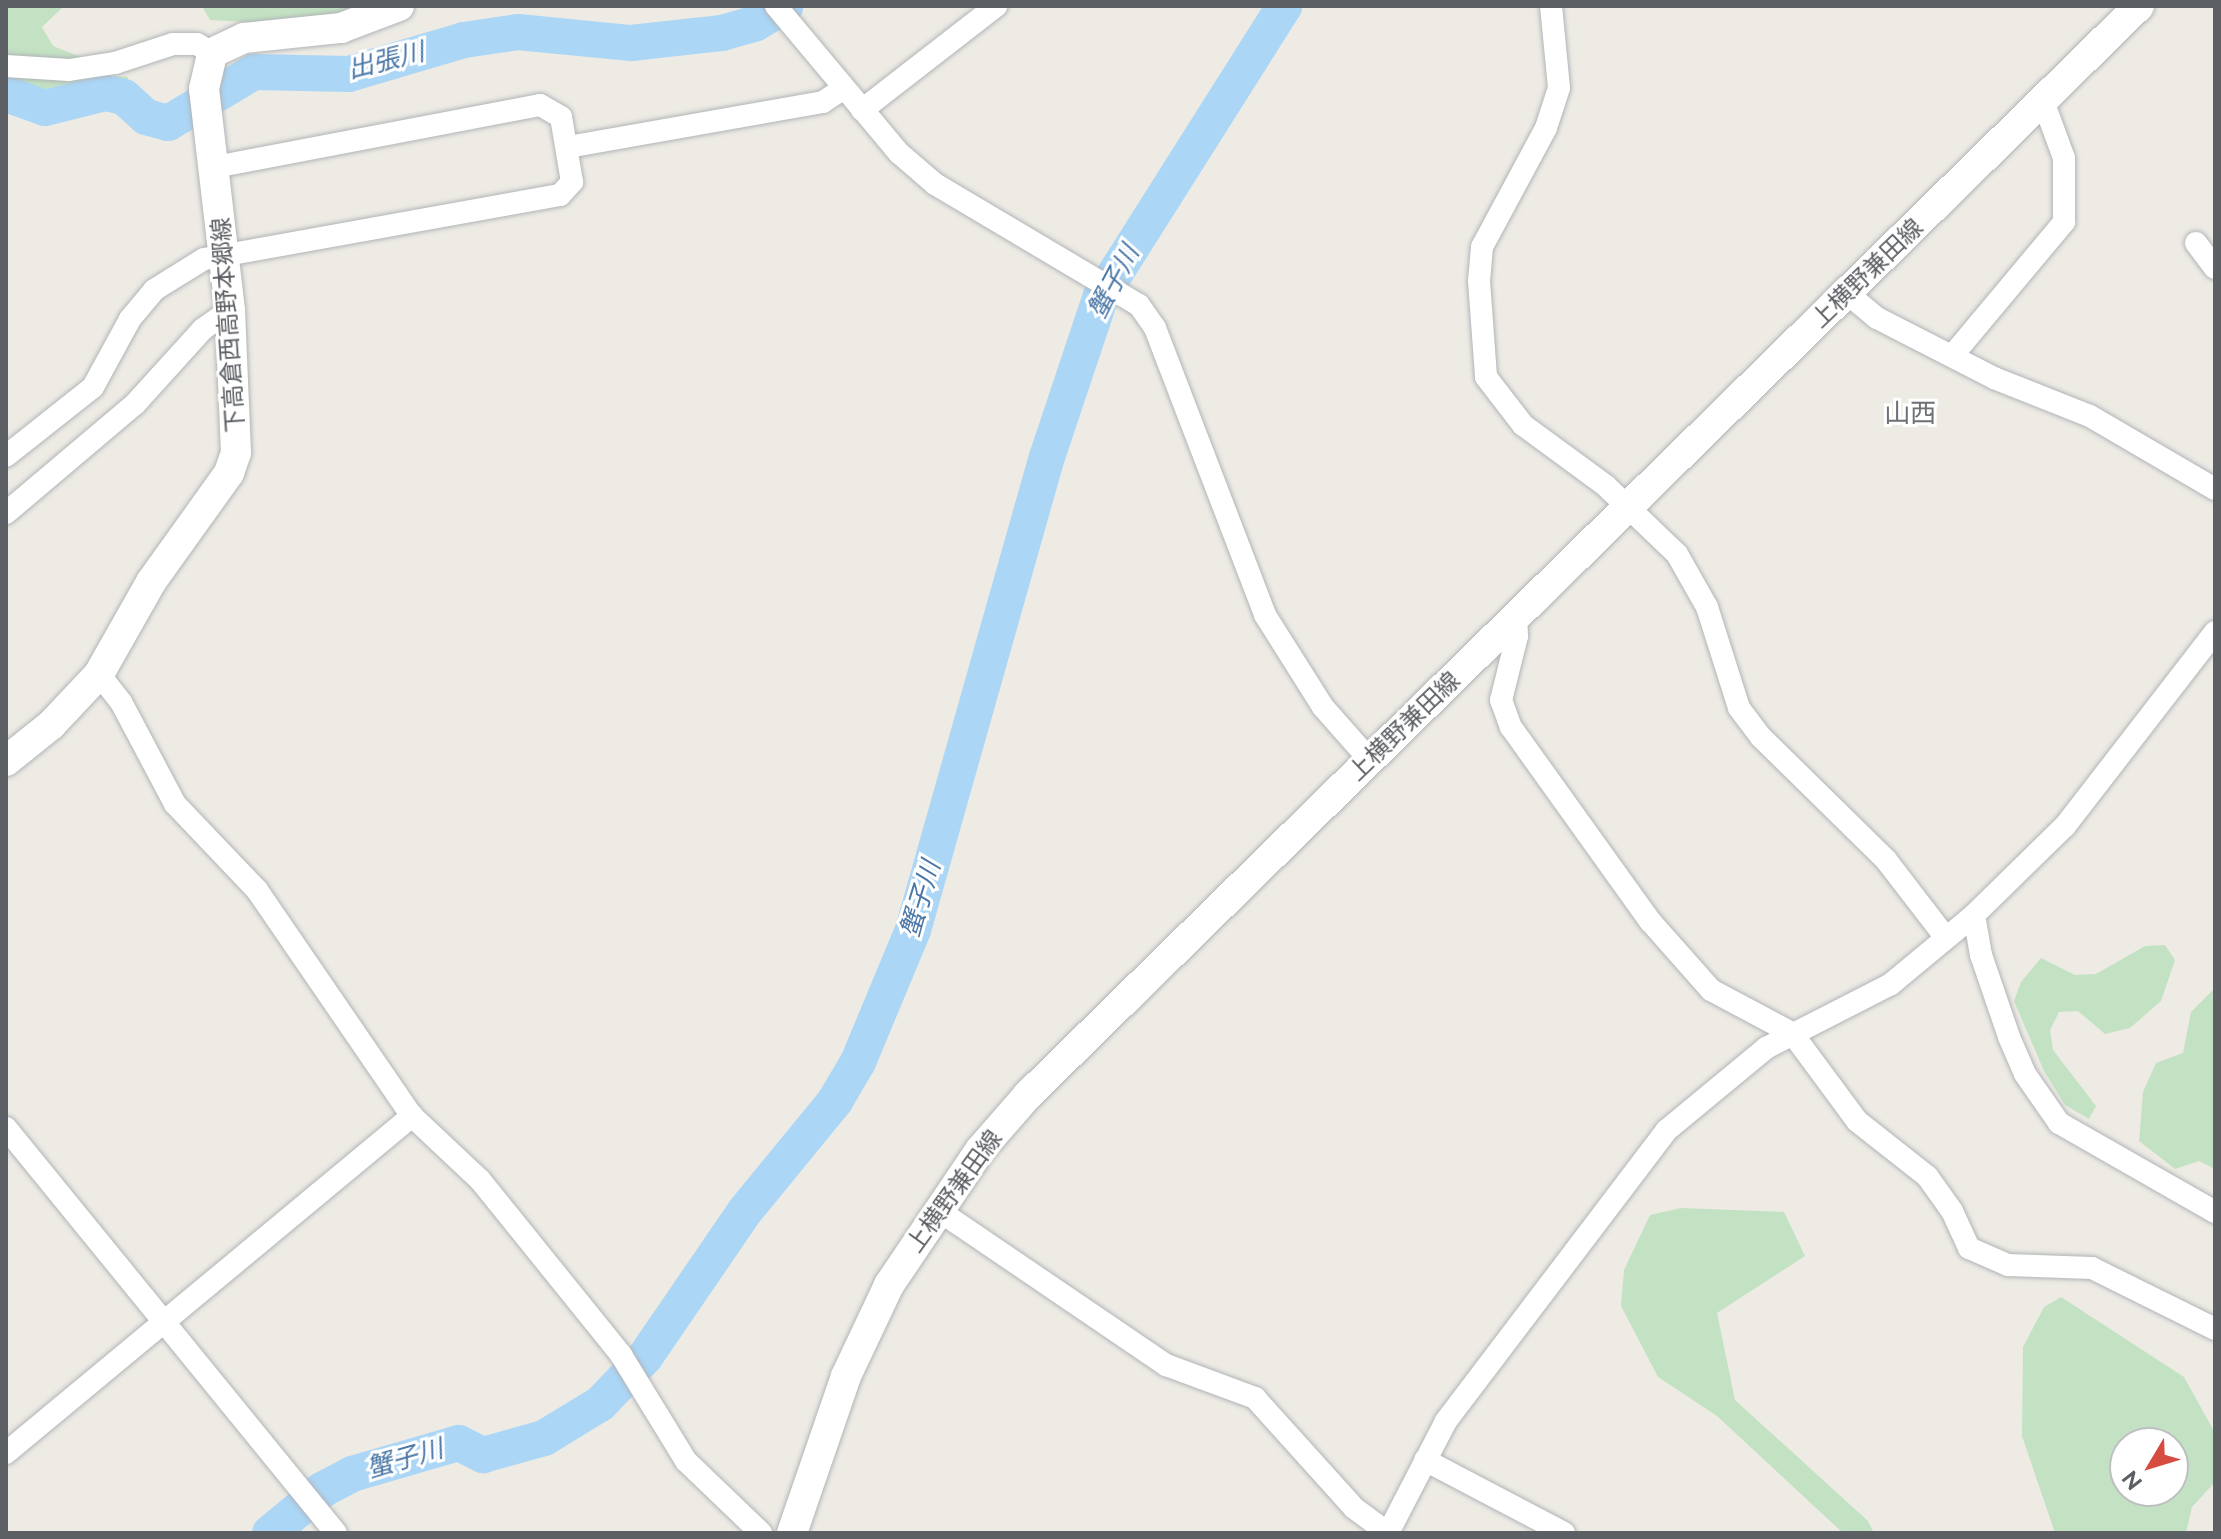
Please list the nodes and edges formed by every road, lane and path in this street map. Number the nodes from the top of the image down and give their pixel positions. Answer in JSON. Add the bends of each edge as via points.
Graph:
{"nodes":[{"id":1,"x":399,"y":6,"type":"edge"},
{"id":2,"x":996,"y":6,"type":"edge"},
{"id":3,"x":1551,"y":6,"type":"edge"},
{"id":4,"x":2139,"y":6,"type":"edge"},
{"id":5,"x":782,"y":13,"type":"edge"},
{"id":6,"x":212,"y":53,"type":"junction"},
{"id":7,"x":6,"y":66,"type":"edge"},
{"id":8,"x":844,"y":88,"type":"junction"},
{"id":9,"x":2043,"y":101,"type":"junction"},
{"id":10,"x":862,"y":110,"type":"junction"},
{"id":11,"x":568,"y":147,"type":"junction"},
{"id":12,"x":215,"y":167,"type":"junction"},
{"id":13,"x":2196,"y":243,"type":"dead end"},
{"id":14,"x":225,"y":252,"type":"junction"},
{"id":15,"x":2215,"y":268,"type":"edge"},
{"id":16,"x":1847,"y":293,"type":"junction"},
{"id":17,"x":230,"y":310,"type":"junction"},
{"id":18,"x":1952,"y":356,"type":"junction"},
{"id":19,"x":6,"y":456,"type":"edge"},
{"id":20,"x":2215,"y":489,"type":"edge"},
{"id":21,"x":1630,"y":507,"type":"junction"},
{"id":22,"x":6,"y":513,"type":"edge"},
{"id":23,"x":1516,"y":616,"type":"junction"},
{"id":24,"x":2215,"y":632,"type":"edge"},
{"id":25,"x":99,"y":674,"type":"junction"},
{"id":26,"x":1369,"y":759,"type":"junction"},
{"id":27,"x":6,"y":761,"type":"edge"},
{"id":28,"x":1974,"y":915,"type":"junction"},
{"id":29,"x":1946,"y":938,"type":"junction"},
{"id":30,"x":1792,"y":1033,"type":"junction"},
{"id":31,"x":412,"y":1116,"type":"junction"},
{"id":32,"x":6,"y":1128,"type":"edge"},
{"id":33,"x":938,"y":1210,"type":"junction"},
{"id":34,"x":2215,"y":1212,"type":"edge"},
{"id":35,"x":164,"y":1321,"type":"junction"},
{"id":36,"x":2215,"y":1329,"type":"edge"},
{"id":37,"x":6,"y":1453,"type":"edge"},
{"id":38,"x":1425,"y":1460,"type":"junction"},
{"id":39,"x":329,"y":1524,"type":"edge"},
{"id":40,"x":761,"y":1533,"type":"edge"},
{"id":41,"x":792,"y":1533,"type":"edge"},
{"id":42,"x":1388,"y":1533,"type":"edge"},
{"id":43,"x":1564,"y":1533,"type":"edge"}],
"edges":[{"from":1,"to":6,"type":"main road","via":[[341,28],[244,38]]},
{"from":2,"to":10,"type":"street"},
{"from":3,"to":21,"type":"street","via":[[1559,88],[1546,128],[1482,247],[1479,281],[1486,377],[1523,425]]},
{"from":4,"to":9,"type":"main road","name":"上横野兼田線"},
{"from":5,"to":8,"type":"street"},
{"from":6,"to":7,"type":"street","via":[[197,44],[173,44],[115,63],[69,70]]},
{"from":6,"to":12,"type":"main road","name":"下高倉西高野本郷線","via":[[206,102]]},
{"from":8,"to":10,"type":"street"},
{"from":8,"to":11,"type":"street","via":[[823,102]]},
{"from":9,"to":16,"type":"main road","name":"上横野兼田線"},
{"from":9,"to":18,"type":"street","via":[[2064,158],[2064,222]]},
{"from":10,"to":26,"type":"street","via":[[935,184],[1139,305],[1155,328],[1265,615],[1323,707]]},
{"from":11,"to":12,"type":"street","via":[[561,117],[540,105]]},
{"from":11,"to":14,"type":"street","via":[[572,182],[560,195]]},
{"from":12,"to":14,"type":"main road","name":"下高倉西高野本郷線"},
{"from":13,"to":15,"type":"street"},
{"from":14,"to":17,"type":"main road","name":"下高倉西高野本郷線"},
{"from":14,"to":19,"type":"street","via":[[176,273],[154,290],[130,319],[93,387]]},
{"from":16,"to":18,"type":"street","via":[[1877,318]]},
{"from":16,"to":21,"type":"main road","name":"上横野兼田線"},
{"from":17,"to":22,"type":"street","via":[[203,329],[135,404]]},
{"from":17,"to":25,"type":"main road","name":"下高倉西高野本郷線","via":[[238,429],[229,473],[151,582]]},
{"from":18,"to":20,"type":"street","via":[[2090,416],[2145,453]]},
{"from":21,"to":23,"type":"main road","name":"上横野兼田線"},
{"from":21,"to":29,"type":"street","via":[[1695,579],[1739,708],[1761,737],[1886,860]]},
{"from":23,"to":26,"type":"main road","name":"上横野兼田線"},
{"from":23,"to":30,"type":"street","via":[[1517,636],[1501,700],[1511,727],[1669,946],[1711,990]]},
{"from":24,"to":28,"type":"street","via":[[2065,826]]},
{"from":25,"to":27,"type":"main road","name":"下高倉西高野本郷線","via":[[51,725]]},
{"from":25,"to":31,"type":"street","via":[[121,702],[175,804],[257,890]]},
{"from":26,"to":33,"type":"main road","name":"上横野兼田線","via":[[1028,1095]]},
{"from":28,"to":29,"type":"street"},
{"from":28,"to":34,"type":"street","via":[[1981,955],[2009,1037],[2025,1074],[2059,1123]]},
{"from":29,"to":30,"type":"street","via":[[1891,984]]},
{"from":30,"to":36,"type":"street","via":[[1857,1121],[1927,1176],[1969,1248],[2008,1265],[2092,1268]]},
{"from":30,"to":38,"type":"street","via":[[1719,1084],[1667,1130],[1501,1344]]},
{"from":31,"to":35,"type":"street"},
{"from":31,"to":40,"type":"street","via":[[480,1180],[621,1355],[686,1461]]},
{"from":32,"to":35,"type":"street"},
{"from":33,"to":41,"type":"main road","name":"上横野兼田線","via":[[889,1285],[846,1376]]},
{"from":33,"to":42,"type":"street","via":[[1166,1365],[1255,1398],[1354,1508]]},
{"from":35,"to":37,"type":"street"},
{"from":35,"to":39,"type":"street"},
{"from":38,"to":42,"type":"street"},
{"from":38,"to":43,"type":"street"}]}
